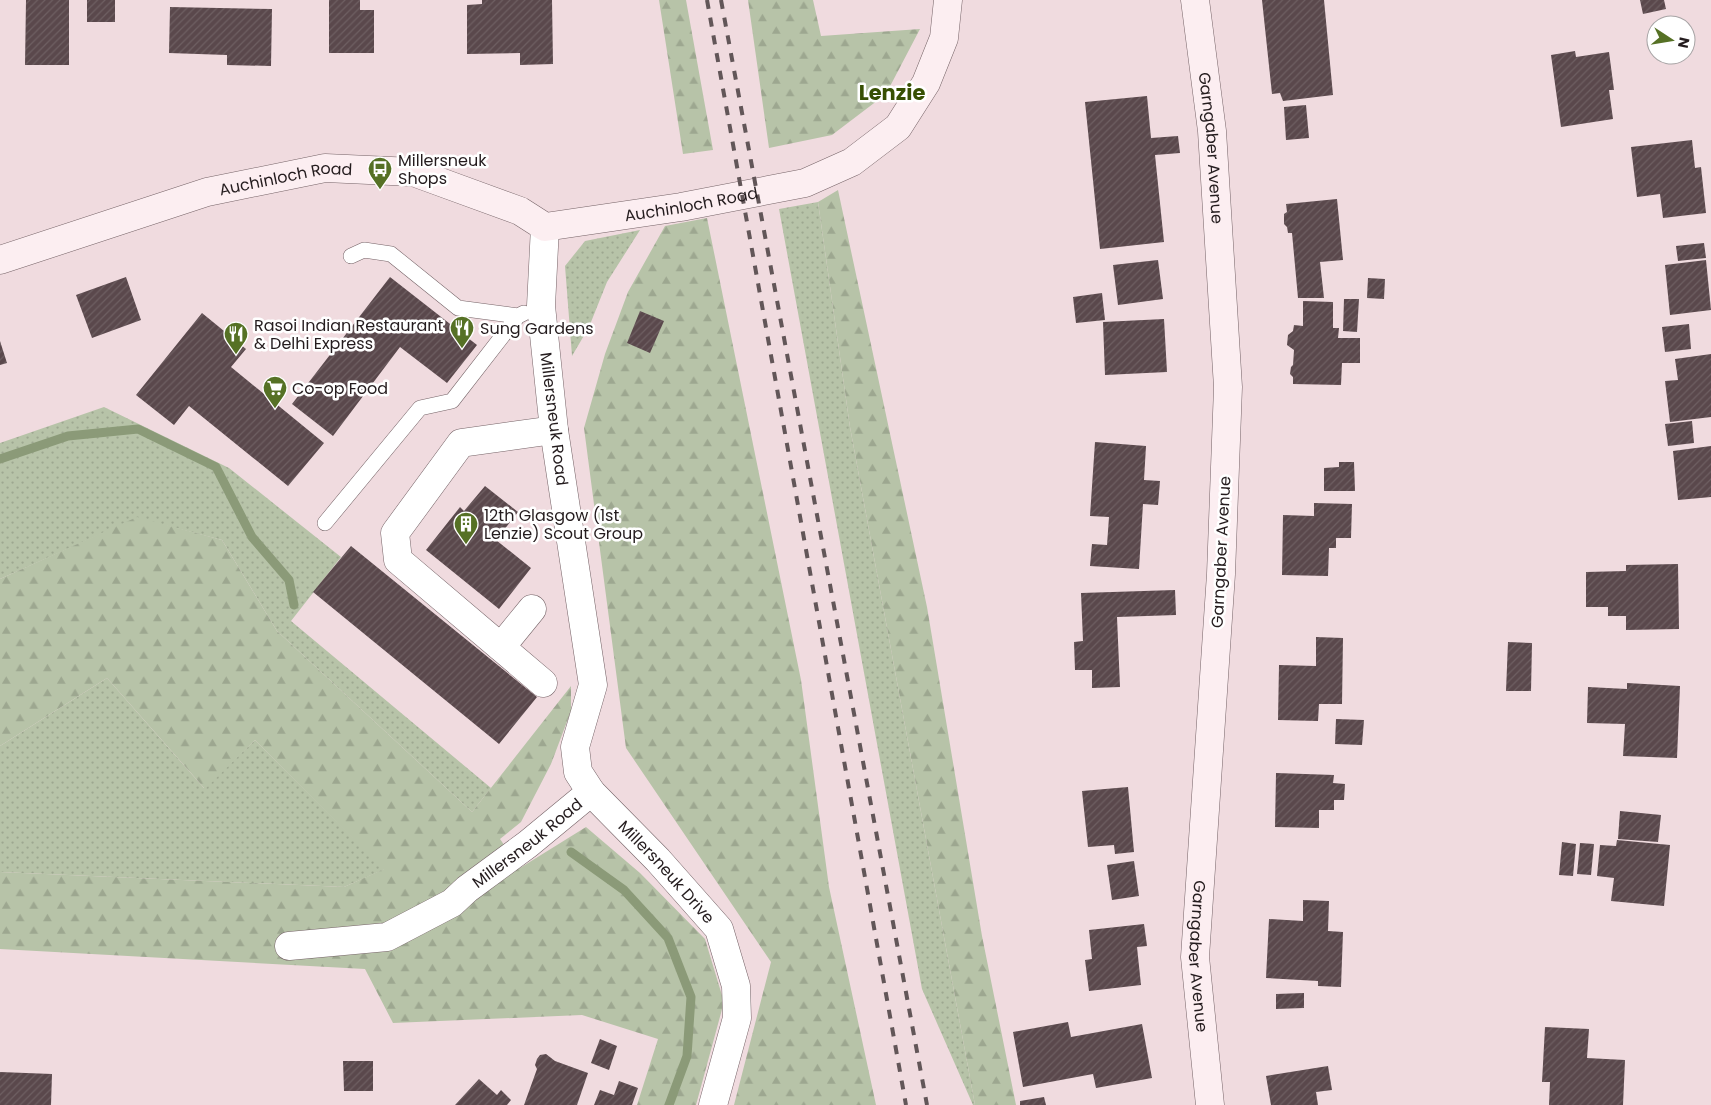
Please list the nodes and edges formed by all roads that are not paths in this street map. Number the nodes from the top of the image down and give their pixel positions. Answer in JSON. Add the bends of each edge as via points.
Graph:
{"nodes":[{"id":1,"x":948,"y":0,"type":"edge"},
{"id":2,"x":1196,"y":0,"type":"edge"},
{"id":3,"x":545,"y":227,"type":"junction"},
{"id":4,"x":351,"y":256,"type":"dead end"},
{"id":5,"x":0,"y":260,"type":"edge"},
{"id":6,"x":530,"y":311,"type":"junction"},
{"id":7,"x":554,"y":430,"type":"junction"},
{"id":8,"x":325,"y":523,"type":"dead end"},
{"id":9,"x":532,"y":609,"type":"dead end"},
{"id":10,"x":501,"y":647,"type":"junction"},
{"id":11,"x":543,"y":682,"type":"dead end"},
{"id":12,"x":591,"y":792,"type":"junction"},
{"id":13,"x":289,"y":946,"type":"dead end"},
{"id":14,"x":713,"y":1105,"type":"edge"},
{"id":15,"x":1210,"y":1105,"type":"edge"}],
"edges":[{"from":1,"to":3,"type":"street","name":"Auchinloch Road","via":[[944,38],[926,83],[898,127],[852,162],[805,183],[681,207]]},
{"from":2,"to":15,"type":"street","name":"Garngaber Avenue","via":[[1212,132],[1228,387],[1221,574],[1195,957]]},
{"from":3,"to":5,"type":"street","name":"Auchinloch Road","via":[[520,211],[413,172],[325,168],[207,192]]},
{"from":3,"to":6,"type":"street","name":"Millersneuk Road"},
{"from":4,"to":6,"type":"lane","via":[[364,250],[391,254],[458,308]]},
{"from":6,"to":7,"type":"street","name":"Millersneuk Road"},
{"from":6,"to":8,"type":"lane","via":[[452,401],[420,408]]},
{"from":7,"to":10,"type":"street","via":[[461,443],[395,533],[398,560]]},
{"from":7,"to":12,"type":"street","name":"Millersneuk Road","via":[[592,685],[575,747],[578,772]]},
{"from":9,"to":10,"type":"street"},
{"from":10,"to":11,"type":"street"},
{"from":12,"to":13,"type":"street","name":"Millersneuk Road","via":[[452,903],[387,937]]},
{"from":12,"to":14,"type":"street","name":"Millersneuk Drive","via":[[658,860],[719,929],[736,986],[737,1018]]}]}
